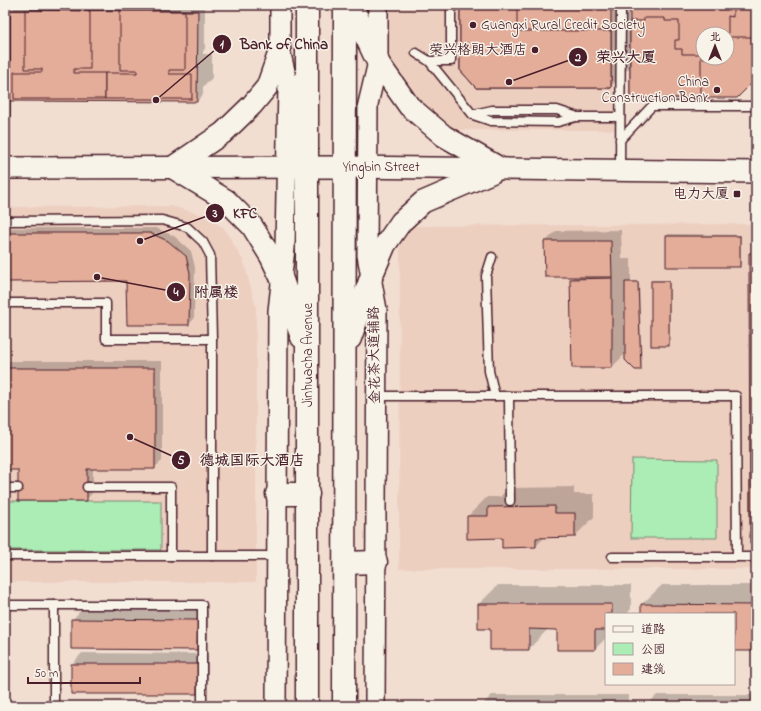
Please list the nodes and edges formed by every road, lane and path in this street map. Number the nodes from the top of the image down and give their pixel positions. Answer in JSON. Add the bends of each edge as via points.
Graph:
{"nodes":[{"id":1,"x":5,"y":5,"type":"edge"},
{"id":2,"x":280,"y":5,"type":"edge"},
{"id":3,"x":307,"y":5,"type":"edge"},
{"id":4,"x":345,"y":5,"type":"edge"},
{"id":5,"x":351,"y":5,"type":"edge"},
{"id":6,"x":378,"y":5,"type":"edge"},
{"id":7,"x":451,"y":5,"type":"edge"},
{"id":8,"x":621,"y":5,"type":"edge"},
{"id":9,"x":280,"y":50,"type":"junction"},
{"id":10,"x":416,"y":53,"type":"dead end"},
{"id":11,"x":428,"y":61,"type":"junction"},
{"id":12,"x":378,"y":62,"type":"junction"},
{"id":13,"x":756,"y":106,"type":"edge"},
{"id":14,"x":620,"y":117,"type":"junction"},
{"id":15,"x":620,"y":140,"type":"junction"},
{"id":16,"x":173,"y":167,"type":"junction"},
{"id":17,"x":297,"y":167,"type":"junction"},
{"id":18,"x":345,"y":167,"type":"junction"},
{"id":19,"x":368,"y":167,"type":"junction"},
{"id":20,"x":5,"y":168,"type":"edge"},
{"id":21,"x":501,"y":168,"type":"junction"},
{"id":22,"x":620,"y":170,"type":"junction"},
{"id":23,"x":756,"y":172,"type":"edge"},
{"id":24,"x":5,"y":221,"type":"edge"},
{"id":25,"x":492,"y":257,"type":"dead end"},
{"id":26,"x":371,"y":278,"type":"junction"},
{"id":27,"x":282,"y":280,"type":"junction"},
{"id":28,"x":5,"y":303,"type":"edge"},
{"id":29,"x":212,"y":339,"type":"junction"},
{"id":30,"x":308,"y":354,"type":"junction"},
{"id":31,"x":345,"y":354,"type":"junction"},
{"id":32,"x":376,"y":396,"type":"junction"},
{"id":33,"x":495,"y":396,"type":"junction"},
{"id":34,"x":509,"y":396,"type":"junction"},
{"id":35,"x":86,"y":487,"type":"dead end"},
{"id":36,"x":5,"y":488,"type":"edge"},
{"id":37,"x":18,"y":488,"type":"dead end"},
{"id":38,"x":277,"y":494,"type":"junction"},
{"id":39,"x":308,"y":494,"type":"junction"},
{"id":40,"x":510,"y":501,"type":"dead end"},
{"id":41,"x":5,"y":556,"type":"edge"},
{"id":42,"x":171,"y":556,"type":"junction"},
{"id":43,"x":212,"y":556,"type":"junction"},
{"id":44,"x":277,"y":556,"type":"junction"},
{"id":45,"x":612,"y":558,"type":"dead end"},
{"id":46,"x":737,"y":558,"type":"junction"},
{"id":47,"x":756,"y":558,"type":"edge"},
{"id":48,"x":376,"y":562,"type":"junction"},
{"id":49,"x":345,"y":563,"type":"junction"},
{"id":50,"x":5,"y":605,"type":"edge"},
{"id":51,"x":54,"y":605,"type":"junction"},
{"id":52,"x":54,"y":706,"type":"edge"},
{"id":53,"x":202,"y":706,"type":"edge"},
{"id":54,"x":276,"y":706,"type":"edge"},
{"id":55,"x":308,"y":706,"type":"edge"},
{"id":56,"x":344,"y":706,"type":"edge"},
{"id":57,"x":375,"y":706,"type":"edge"}],
"edges":[{"from":1,"to":20,"type":"lane"},
{"from":2,"to":9,"type":"street"},
{"from":3,"to":17,"type":"main road","name":"Jinhuacha Avenue"},
{"from":4,"to":18,"type":"main road"},
{"from":5,"to":12,"type":"main road"},
{"from":6,"to":12,"type":"street","name":"金花茶大道辅路"},
{"from":7,"to":11,"type":"lane","via":[[451,61]]},
{"from":8,"to":14,"type":"lane"},
{"from":9,"to":16,"type":"main road","via":[[267,88],[252,105],[223,133]]},
{"from":9,"to":17,"type":"street","via":[[288,84]]},
{"from":10,"to":11,"type":"lane"},
{"from":11,"to":14,"type":"lane","via":[[473,115],[491,121],[558,122],[576,117]]},
{"from":12,"to":19,"type":"street","name":"金花茶大道辅路","via":[[368,104]]},
{"from":12,"to":21,"type":"main road","via":[[409,106],[444,136]]},
{"from":13,"to":15,"type":"lane","via":[[652,106]]},
{"from":14,"to":15,"type":"lane"},
{"from":15,"to":22,"type":"lane"},
{"from":16,"to":17,"type":"main road","name":"Yingbin Street"},
{"from":16,"to":20,"type":"main road","name":"Yingbin Street"},
{"from":16,"to":27,"type":"main road","via":[[226,200],[252,226]]},
{"from":17,"to":18,"type":"main road","name":"Yingbin Street"},
{"from":17,"to":27,"type":"street"},
{"from":17,"to":30,"type":"main road","name":"Jinhuacha Avenue"},
{"from":18,"to":19,"type":"main road","name":"Yingbin Street"},
{"from":18,"to":31,"type":"main road"},
{"from":19,"to":21,"type":"main road","name":"Yingbin Street"},
{"from":19,"to":26,"type":"street","name":"金花茶大道辅路","via":[[367,255]]},
{"from":21,"to":22,"type":"main road","name":"Yingbin Street"},
{"from":21,"to":26,"type":"main road","via":[[423,202],[402,222],[385,245]]},
{"from":22,"to":23,"type":"main road","name":"Yingbin Street"},
{"from":24,"to":29,"type":"lane","via":[[162,220],[187,227],[203,242],[210,255]]},
{"from":25,"to":33,"type":"lane","via":[[486,276],[489,371]]},
{"from":26,"to":31,"type":"main road"},
{"from":26,"to":32,"type":"street","name":"金花茶大道辅路","via":[[376,310]]},
{"from":27,"to":30,"type":"main road"},
{"from":27,"to":38,"type":"street","via":[[278,311]]},
{"from":28,"to":29,"type":"lane","via":[[106,303],[106,339]]},
{"from":29,"to":43,"type":"lane"},
{"from":30,"to":39,"type":"main road","name":"Jinhuacha Avenue"},
{"from":31,"to":49,"type":"main road"},
{"from":32,"to":33,"type":"lane"},
{"from":32,"to":48,"type":"street","name":"金花茶大道辅路"},
{"from":33,"to":34,"type":"lane"},
{"from":34,"to":40,"type":"lane"},
{"from":34,"to":46,"type":"lane","via":[[736,396]]},
{"from":35,"to":42,"type":"lane","via":[[171,487]]},
{"from":36,"to":37,"type":"lane"},
{"from":38,"to":39,"type":"main road"},
{"from":38,"to":44,"type":"street"},
{"from":39,"to":55,"type":"main road","name":"Jinhuacha Avenue"},
{"from":41,"to":42,"type":"lane"},
{"from":42,"to":43,"type":"lane"},
{"from":43,"to":44,"type":"lane"},
{"from":44,"to":54,"type":"street"},
{"from":45,"to":46,"type":"lane"},
{"from":46,"to":47,"type":"lane"},
{"from":48,"to":49,"type":"main road"},
{"from":48,"to":57,"type":"street","name":"金花茶大道辅路"},
{"from":49,"to":56,"type":"main road"},
{"from":50,"to":51,"type":"lane"},
{"from":51,"to":52,"type":"lane"},
{"from":51,"to":53,"type":"lane","via":[[202,605]]}]}
